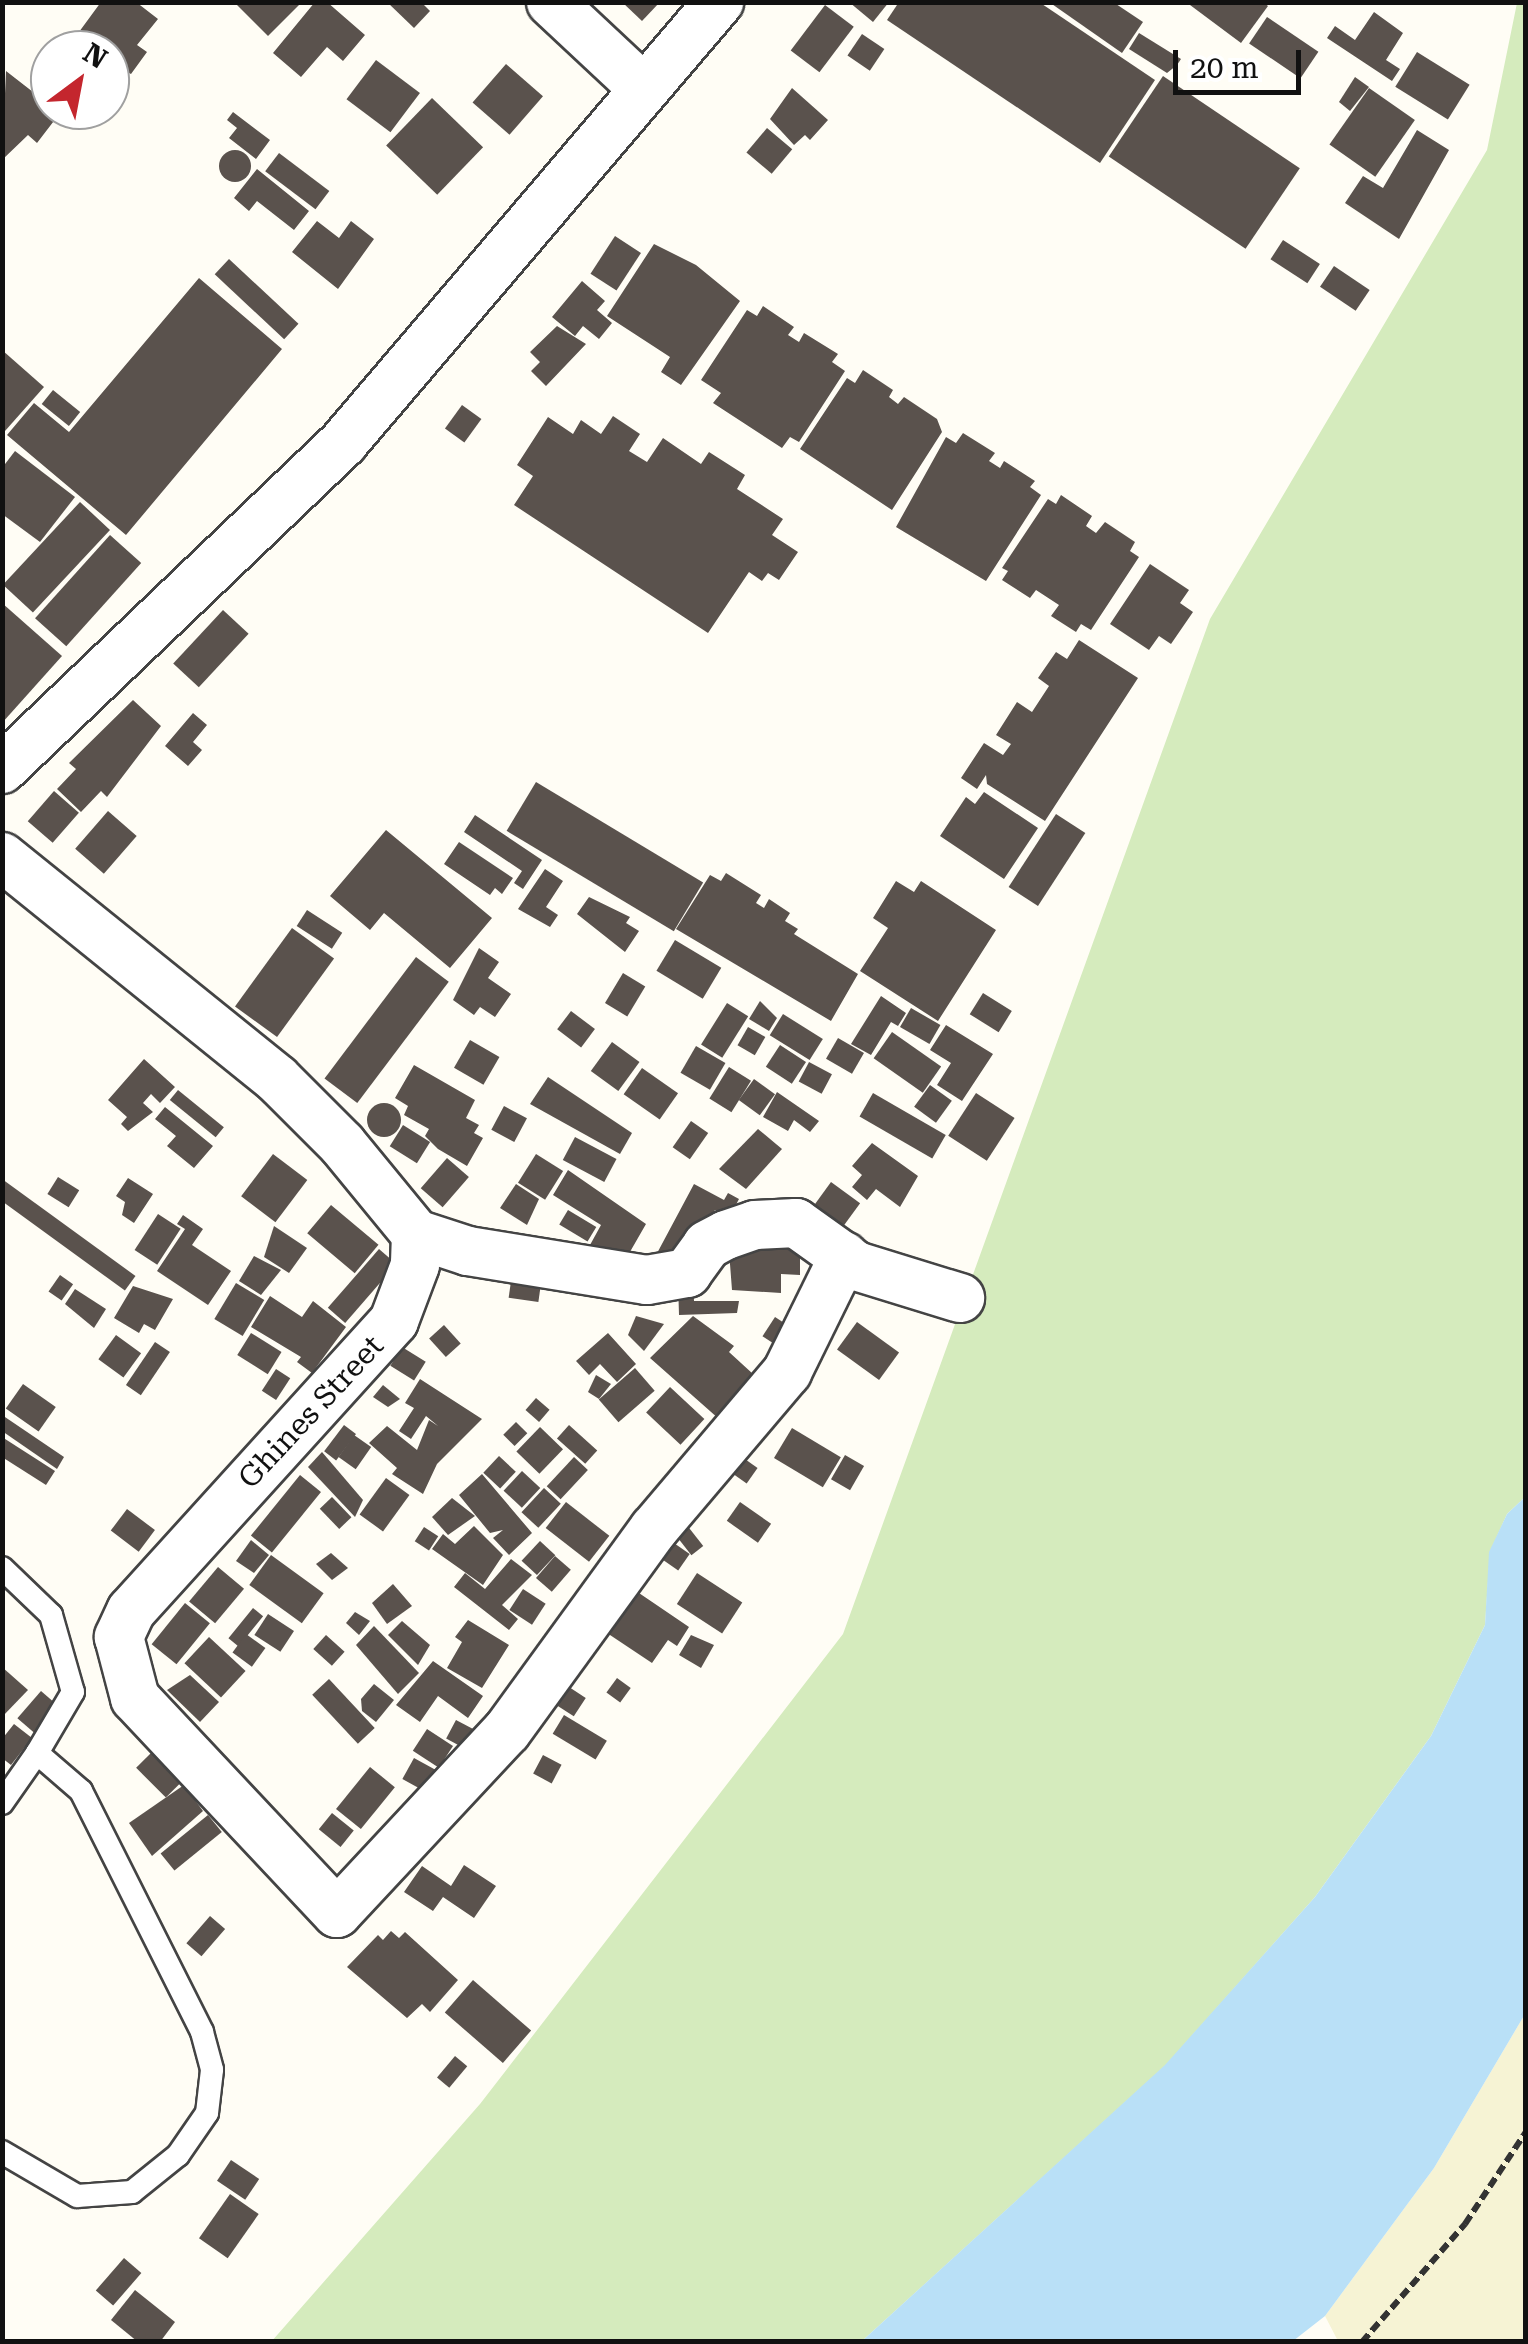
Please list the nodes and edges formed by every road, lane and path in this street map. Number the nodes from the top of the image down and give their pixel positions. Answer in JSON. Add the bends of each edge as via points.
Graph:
{"nodes":[{"id":1,"x":552,"y":2,"type":"edge"},
{"id":2,"x":719,"y":2,"type":"edge"},
{"id":3,"x":643,"y":88,"type":"junction"},
{"id":4,"x":2,"y":769,"type":"edge"},
{"id":5,"x":2,"y":857,"type":"edge"},
{"id":6,"x":416,"y":1234,"type":"junction"},
{"id":7,"x":844,"y":1256,"type":"junction"},
{"id":8,"x":960,"y":1298,"type":"dead end"},
{"id":9,"x":2,"y":1568,"type":"edge"},
{"id":10,"x":36,"y":1753,"type":"junction"},
{"id":11,"x":2,"y":1803,"type":"edge"},
{"id":12,"x":1526,"y":2132,"type":"edge"},
{"id":13,"x":2,"y":2152,"type":"edge"},
{"id":14,"x":1362,"y":2342,"type":"edge"}],
"edges":[{"from":1,"to":3,"type":"street"},
{"from":2,"to":3,"type":"street"},
{"from":3,"to":4,"type":"street","via":[[343,443]]},
{"from":5,"to":6,"type":"street","via":[[277,1079]]},
{"from":6,"to":7,"type":"street","via":[[468,1251],[624,1280],[687,1274],[707,1245],[778,1222],[810,1230]]},
{"from":6,"to":7,"type":"street","name":"Ghines Street","via":[[415,1265],[394,1321],[131,1611],[119,1638],[135,1698],[337,1913],[507,1731],[654,1529],[787,1372]]},
{"from":7,"to":8,"type":"street","via":[[856,1266]]},
{"from":9,"to":10,"type":"lane","via":[[51,1616],[73,1692]]},
{"from":10,"to":11,"type":"lane"},
{"from":10,"to":13,"type":"lane","via":[[81,1790],[104,1830],[202,2032],[212,2070],[207,2113],[178,2155],[132,2192],[77,2196]]},
{"from":12,"to":14,"type":"path","via":[[1465,2224]]}]}
